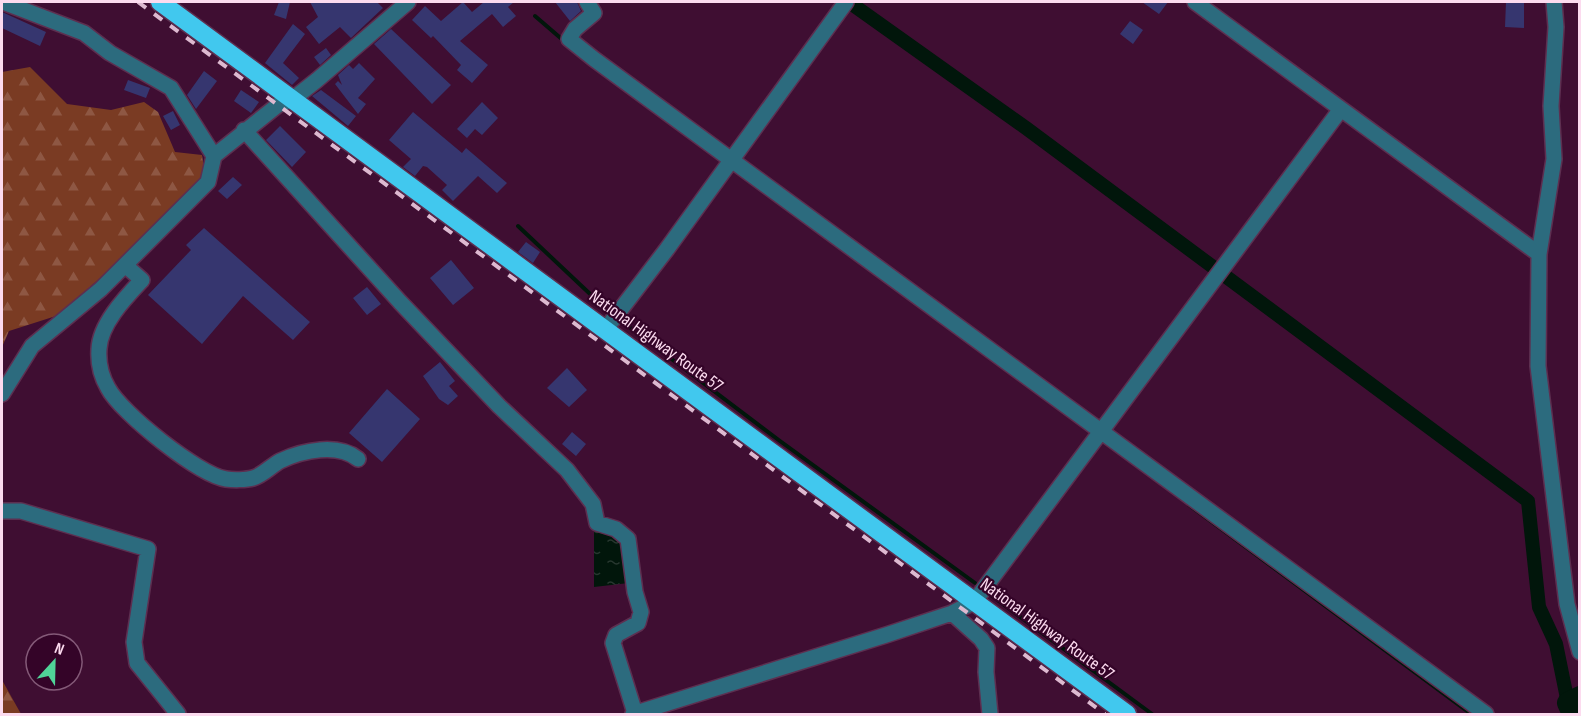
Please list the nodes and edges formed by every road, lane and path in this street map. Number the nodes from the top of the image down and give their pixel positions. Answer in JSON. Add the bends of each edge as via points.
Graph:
{"nodes":[{"id":1,"x":3,"y":2,"type":"edge"},
{"id":2,"x":160,"y":2,"type":"edge"},
{"id":3,"x":408,"y":2,"type":"edge"},
{"id":4,"x":587,"y":2,"type":"edge"},
{"id":5,"x":846,"y":2,"type":"edge"},
{"id":6,"x":1195,"y":2,"type":"edge"},
{"id":7,"x":1554,"y":2,"type":"edge"},
{"id":8,"x":293,"y":99,"type":"junction"},
{"id":9,"x":1341,"y":109,"type":"junction"},
{"id":10,"x":244,"y":130,"type":"junction"},
{"id":11,"x":214,"y":156,"type":"junction"},
{"id":12,"x":731,"y":158,"type":"junction"},
{"id":13,"x":1539,"y":254,"type":"junction"},
{"id":14,"x":125,"y":265,"type":"junction"},
{"id":15,"x":605,"y":330,"type":"junction"},
{"id":16,"x":2,"y":394,"type":"edge"},
{"id":17,"x":1101,"y":431,"type":"junction"},
{"id":18,"x":358,"y":459,"type":"dead end"},
{"id":19,"x":2,"y":511,"type":"edge"},
{"id":20,"x":974,"y":602,"type":"junction"},
{"id":21,"x":952,"y":613,"type":"junction"},
{"id":22,"x":1580,"y":652,"type":"edge"},
{"id":23,"x":178,"y":714,"type":"edge"},
{"id":24,"x":634,"y":714,"type":"edge"},
{"id":25,"x":990,"y":714,"type":"edge"},
{"id":26,"x":1127,"y":714,"type":"edge"},
{"id":27,"x":1486,"y":714,"type":"edge"}],
"edges":[{"from":1,"to":11,"type":"street","via":[[84,33],[110,53],[171,88]]},
{"from":2,"to":8,"type":"highway","name":"National Highway Route 57"},
{"from":3,"to":8,"type":"street"},
{"from":4,"to":12,"type":"street","via":[[594,13],[574,29],[569,39]]},
{"from":5,"to":12,"type":"street"},
{"from":6,"to":9,"type":"street"},
{"from":7,"to":13,"type":"street","via":[[1554,159]]},
{"from":8,"to":10,"type":"street"},
{"from":8,"to":15,"type":"highway","name":"National Highway Route 57"},
{"from":9,"to":13,"type":"street"},
{"from":9,"to":17,"type":"street"},
{"from":10,"to":11,"type":"street"},
{"from":10,"to":24,"type":"street","via":[[400,303],[567,470],[593,504],[597,523],[616,528],[628,539],[641,612],[638,623],[616,635],[612,643]]},
{"from":11,"to":14,"type":"street","via":[[208,182]]},
{"from":12,"to":15,"type":"street"},
{"from":12,"to":17,"type":"street"},
{"from":13,"to":22,"type":"street","via":[[1538,366],[1567,604]]},
{"from":14,"to":16,"type":"street","via":[[32,346]]},
{"from":14,"to":18,"type":"street","via":[[142,280],[122,301],[108,325],[99,347],[100,370],[109,390],[159,439],[197,466],[224,479],[254,478],[280,461],[307,452],[348,451]]},
{"from":15,"to":20,"type":"highway","name":"National Highway Route 57"},
{"from":17,"to":20,"type":"street"},
{"from":17,"to":27,"type":"street"},
{"from":19,"to":23,"type":"street","via":[[21,511],[148,549],[134,642],[137,663]]},
{"from":20,"to":21,"type":"street"},
{"from":20,"to":26,"type":"highway","name":"National Highway Route 57"},
{"from":21,"to":24,"type":"street"},
{"from":21,"to":25,"type":"street","via":[[987,648]]}]}
